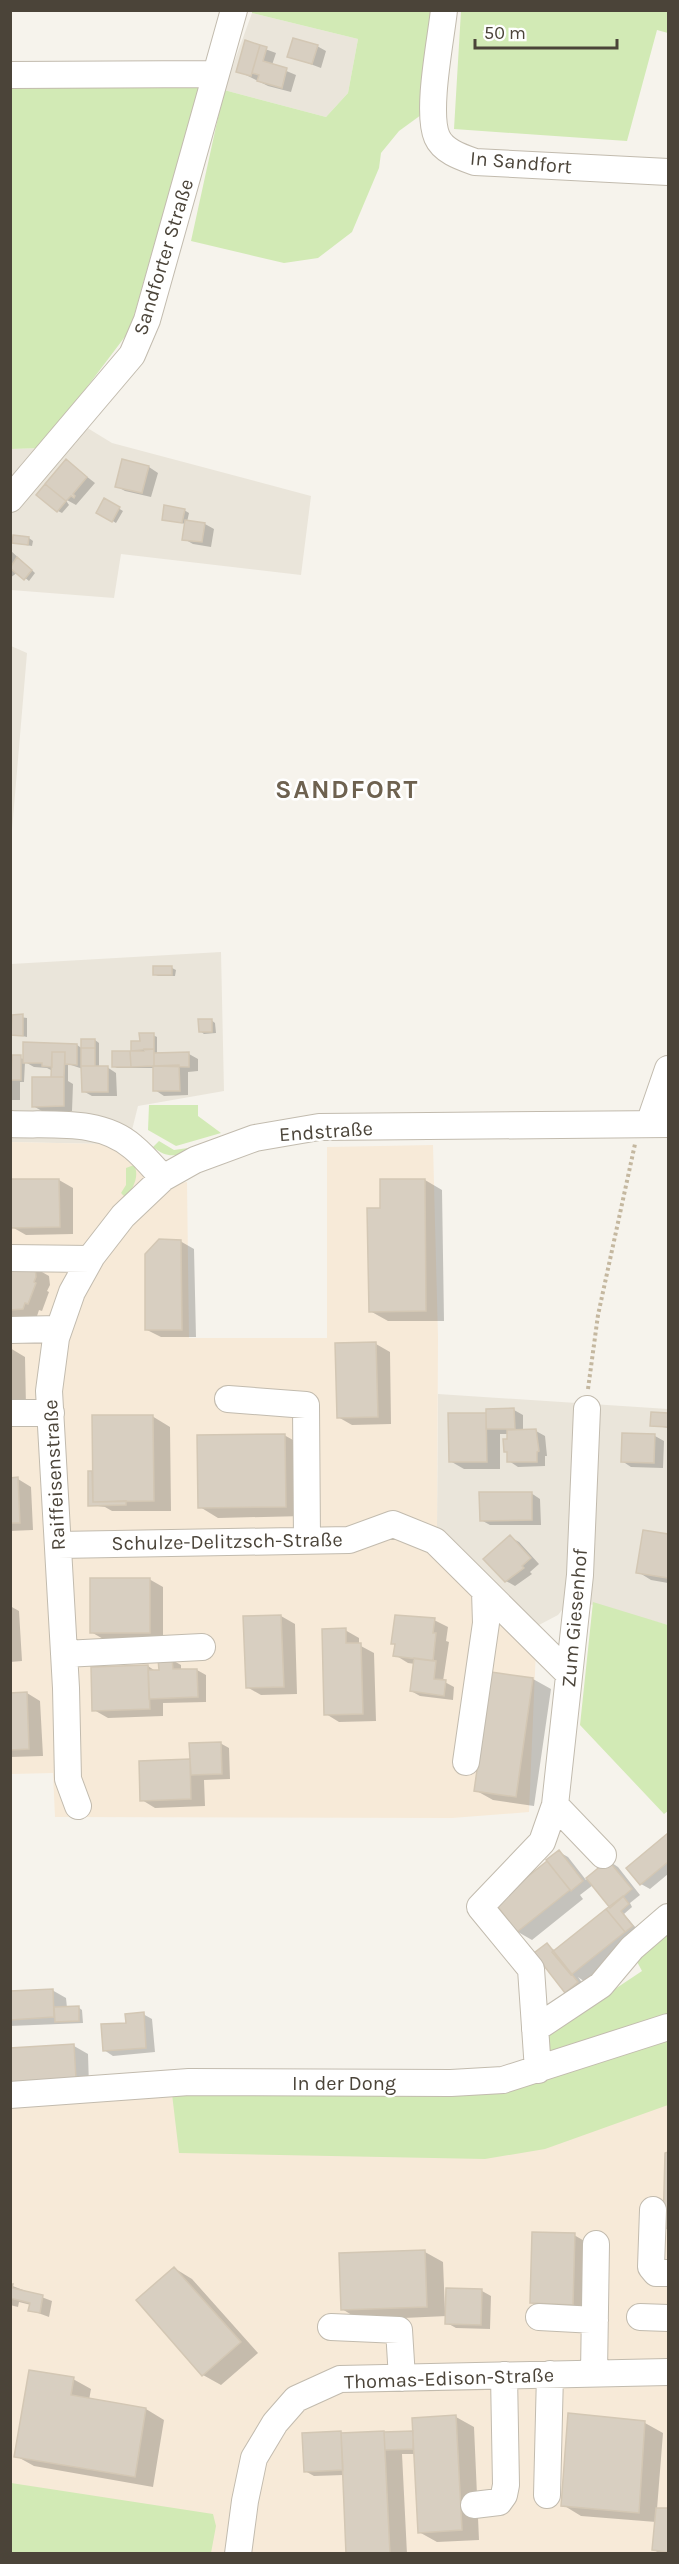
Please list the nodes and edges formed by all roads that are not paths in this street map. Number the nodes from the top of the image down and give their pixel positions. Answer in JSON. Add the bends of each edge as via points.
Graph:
{"nodes":[{"id":1,"x":234,"y":10,"type":"edge"},
{"id":2,"x":444,"y":10,"type":"edge"},
{"id":3,"x":215,"y":74,"type":"junction"},
{"id":4,"x":10,"y":75,"type":"edge"},
{"id":5,"x":669,"y":172,"type":"edge"},
{"id":6,"x":10,"y":499,"type":"edge"},
{"id":7,"x":669,"y":1069,"type":"edge"},
{"id":8,"x":10,"y":1124,"type":"edge"},
{"id":9,"x":651,"y":1124,"type":"edge"},
{"id":10,"x":163,"y":1178,"type":"junction"},
{"id":11,"x":10,"y":1258,"type":"edge"},
{"id":12,"x":90,"y":1259,"type":"junction"},
{"id":13,"x":59,"y":1329,"type":"junction"},
{"id":14,"x":10,"y":1330,"type":"edge"},
{"id":15,"x":228,"y":1399,"type":"dead end"},
{"id":16,"x":587,"y":1409,"type":"road end"},
{"id":17,"x":10,"y":1413,"type":"edge"},
{"id":18,"x":51,"y":1413,"type":"junction"},
{"id":19,"x":307,"y":1540,"type":"junction"},
{"id":20,"x":58,"y":1545,"type":"junction"},
{"id":21,"x":485,"y":1591,"type":"junction"},
{"id":22,"x":202,"y":1647,"type":"dead end"},
{"id":23,"x":64,"y":1654,"type":"junction"},
{"id":24,"x":569,"y":1674,"type":"junction"},
{"id":25,"x":466,"y":1762,"type":"dead end"},
{"id":26,"x":555,"y":1805,"type":"junction"},
{"id":27,"x":78,"y":1806,"type":"dead end"},
{"id":28,"x":603,"y":1855,"type":"dead end"},
{"id":29,"x":669,"y":1917,"type":"edge"},
{"id":30,"x":669,"y":2027,"type":"edge"},
{"id":31,"x":535,"y":2029,"type":"junction"},
{"id":32,"x":538,"y":2070,"type":"junction"},
{"id":33,"x":10,"y":2095,"type":"edge"},
{"id":34,"x":653,"y":2210,"type":"dead end"},
{"id":35,"x":596,"y":2244,"type":"dead end"},
{"id":36,"x":669,"y":2273,"type":"edge"},
{"id":37,"x":539,"y":2317,"type":"dead end"},
{"id":38,"x":640,"y":2317,"type":"dead end"},
{"id":39,"x":669,"y":2318,"type":"edge"},
{"id":40,"x":595,"y":2320,"type":"junction"},
{"id":41,"x":330,"y":2327,"type":"dead end"},
{"id":42,"x":669,"y":2372,"type":"edge"},
{"id":43,"x":594,"y":2373,"type":"junction"},
{"id":44,"x":550,"y":2374,"type":"junction"},
{"id":45,"x":504,"y":2376,"type":"junction"},
{"id":46,"x":402,"y":2378,"type":"junction"},
{"id":47,"x":547,"y":2495,"type":"dead end"},
{"id":48,"x":474,"y":2505,"type":"dead end"},
{"id":49,"x":238,"y":2553,"type":"edge"}],
"edges":[{"from":1,"to":3,"type":"street","name":"Sandforter Straße"},
{"from":2,"to":5,"type":"street","name":"In Sandfort","via":[[434,119],[437,138],[454,155],[475,162]]},
{"from":3,"to":4,"type":"street"},
{"from":3,"to":6,"type":"street","name":"Sandforter Straße","via":[[147,320],[132,355]]},
{"from":7,"to":9,"type":"street"},
{"from":8,"to":10,"type":"street","via":[[94,1127],[133,1146]]},
{"from":9,"to":10,"type":"street","name":"Endstraße","via":[[319,1127],[255,1138],[195,1160]]},
{"from":10,"to":12,"type":"street","name":"Raiffeisenstraße","via":[[123,1216]]},
{"from":11,"to":12,"type":"street"},
{"from":12,"to":13,"type":"street","name":"Raiffeisenstraße","via":[[72,1292]]},
{"from":13,"to":14,"type":"street"},
{"from":13,"to":18,"type":"street","name":"Raiffeisenstraße","via":[[49,1391]]},
{"from":15,"to":19,"type":"street","via":[[306,1405]]},
{"from":16,"to":24,"type":"street","name":"Zum Giesenhof","via":[[580,1575]]},
{"from":17,"to":18,"type":"street"},
{"from":18,"to":20,"type":"street","name":"Raiffeisenstraße"},
{"from":19,"to":20,"type":"street","name":"Schulze-Delitzsch-Straße"},
{"from":19,"to":21,"type":"street","name":"Schulze-Delitzsch-Straße","via":[[349,1540],[393,1524],[435,1541]]},
{"from":20,"to":23,"type":"street","name":"Raiffeisenstraße"},
{"from":21,"to":24,"type":"street"},
{"from":21,"to":25,"type":"street","via":[[486,1623]]},
{"from":22,"to":23,"type":"street"},
{"from":23,"to":27,"type":"street","name":"Raiffeisenstraße","via":[[68,1779]]},
{"from":24,"to":26,"type":"street","name":"Zum Giesenhof"},
{"from":26,"to":28,"type":"street"},
{"from":26,"to":31,"type":"street","name":"Zum Giesenhof","via":[[542,1842],[480,1907],[531,1969]]},
{"from":29,"to":31,"type":"street","via":[[632,1948],[601,1985]]},
{"from":30,"to":32,"type":"street","name":"In der Dong"},
{"from":31,"to":32,"type":"street","name":"Zum Giesenhof"},
{"from":32,"to":33,"type":"street","name":"In der Dong","via":[[503,2080],[451,2083],[189,2082]]},
{"from":34,"to":36,"type":"street","via":[[651,2267],[656,2273]]},
{"from":35,"to":40,"type":"street"},
{"from":37,"to":40,"type":"street"},
{"from":38,"to":39,"type":"street"},
{"from":40,"to":43,"type":"street"},
{"from":41,"to":46,"type":"street","via":[[399,2330]]},
{"from":42,"to":43,"type":"street","name":"Thomas-Edison-Straße"},
{"from":43,"to":44,"type":"street","name":"Thomas-Edison-Straße"},
{"from":44,"to":45,"type":"street","name":"Thomas-Edison-Straße"},
{"from":44,"to":47,"type":"street"},
{"from":45,"to":46,"type":"street","name":"Thomas-Edison-Straße"},
{"from":45,"to":48,"type":"street","via":[[504,2495],[499,2502]]},
{"from":46,"to":49,"type":"street","name":"Thomas-Edison-Straße","via":[[340,2379],[296,2399],[275,2423],[254,2458]]}]}
